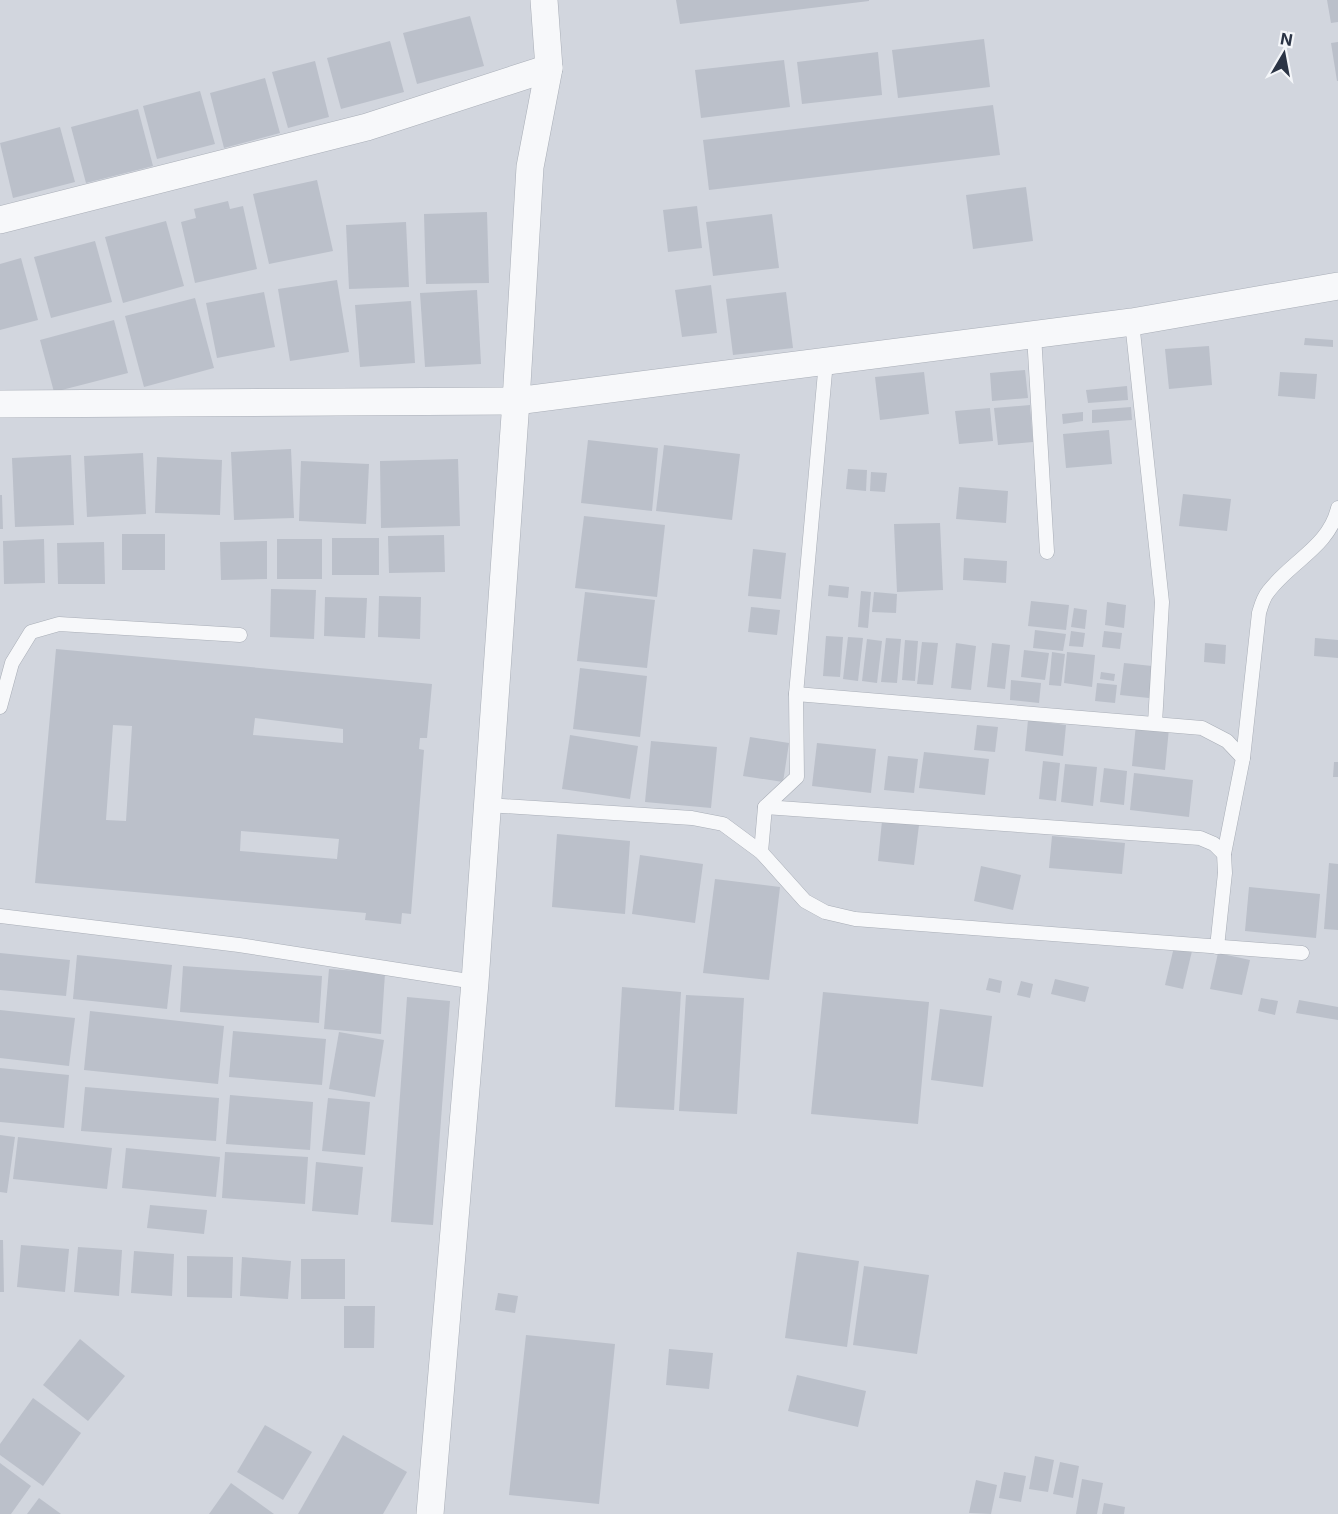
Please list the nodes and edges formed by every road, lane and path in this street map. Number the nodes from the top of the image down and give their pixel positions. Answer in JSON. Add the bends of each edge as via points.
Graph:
{"nodes":[{"id":1,"x":544,"y":0,"type":"edge"},
{"id":2,"x":549,"y":68,"type":"junction"},
{"id":3,"x":0,"y":220,"type":"edge"},
{"id":4,"x":1338,"y":286,"type":"edge"},
{"id":5,"x":1132,"y":322,"type":"junction"},
{"id":6,"x":1034,"y":335,"type":"junction"},
{"id":7,"x":826,"y":361,"type":"junction"},
{"id":8,"x":516,"y":401,"type":"junction"},
{"id":9,"x":0,"y":404,"type":"edge"},
{"id":10,"x":1338,"y":508,"type":"edge"},
{"id":11,"x":1047,"y":552,"type":"dead end"},
{"id":12,"x":240,"y":635,"type":"dead end"},
{"id":13,"x":796,"y":694,"type":"junction"},
{"id":14,"x":0,"y":707,"type":"edge"},
{"id":15,"x":1155,"y":723,"type":"junction"},
{"id":16,"x":1243,"y":758,"type":"junction"},
{"id":17,"x":487,"y":804,"type":"junction"},
{"id":18,"x":765,"y":807,"type":"junction"},
{"id":19,"x":761,"y":852,"type":"junction"},
{"id":20,"x":1224,"y":854,"type":"junction"},
{"id":21,"x":0,"y":916,"type":"edge"},
{"id":22,"x":1217,"y":947,"type":"junction"},
{"id":23,"x":1302,"y":953,"type":"dead end"},
{"id":24,"x":475,"y":982,"type":"junction"},
{"id":25,"x":430,"y":1514,"type":"edge"}],
"edges":[{"from":1,"to":2,"type":"street"},
{"from":2,"to":3,"type":"street","via":[[367,127]]},
{"from":2,"to":8,"type":"street","via":[[530,167]]},
{"from":4,"to":5,"type":"street"},
{"from":5,"to":6,"type":"street"},
{"from":5,"to":15,"type":"lane","via":[[1162,602]]},
{"from":6,"to":7,"type":"street"},
{"from":6,"to":11,"type":"lane"},
{"from":7,"to":8,"type":"street"},
{"from":7,"to":13,"type":"lane"},
{"from":8,"to":9,"type":"street"},
{"from":8,"to":17,"type":"street"},
{"from":10,"to":16,"type":"lane","via":[[1323,540],[1266,593],[1259,613]]},
{"from":12,"to":14,"type":"lane","via":[[59,624],[31,632],[12,663]]},
{"from":13,"to":15,"type":"lane"},
{"from":13,"to":18,"type":"lane","via":[[797,777]]},
{"from":15,"to":16,"type":"lane","via":[[1202,728],[1227,741]]},
{"from":16,"to":20,"type":"lane"},
{"from":17,"to":19,"type":"lane","via":[[692,818],[723,824]]},
{"from":17,"to":24,"type":"street"},
{"from":18,"to":19,"type":"lane"},
{"from":18,"to":20,"type":"lane","via":[[1200,838]]},
{"from":19,"to":22,"type":"lane","via":[[805,901],[825,912],[855,919]]},
{"from":20,"to":22,"type":"lane"},
{"from":21,"to":24,"type":"lane","via":[[239,945]]},
{"from":22,"to":23,"type":"lane"},
{"from":24,"to":25,"type":"street"}]}
